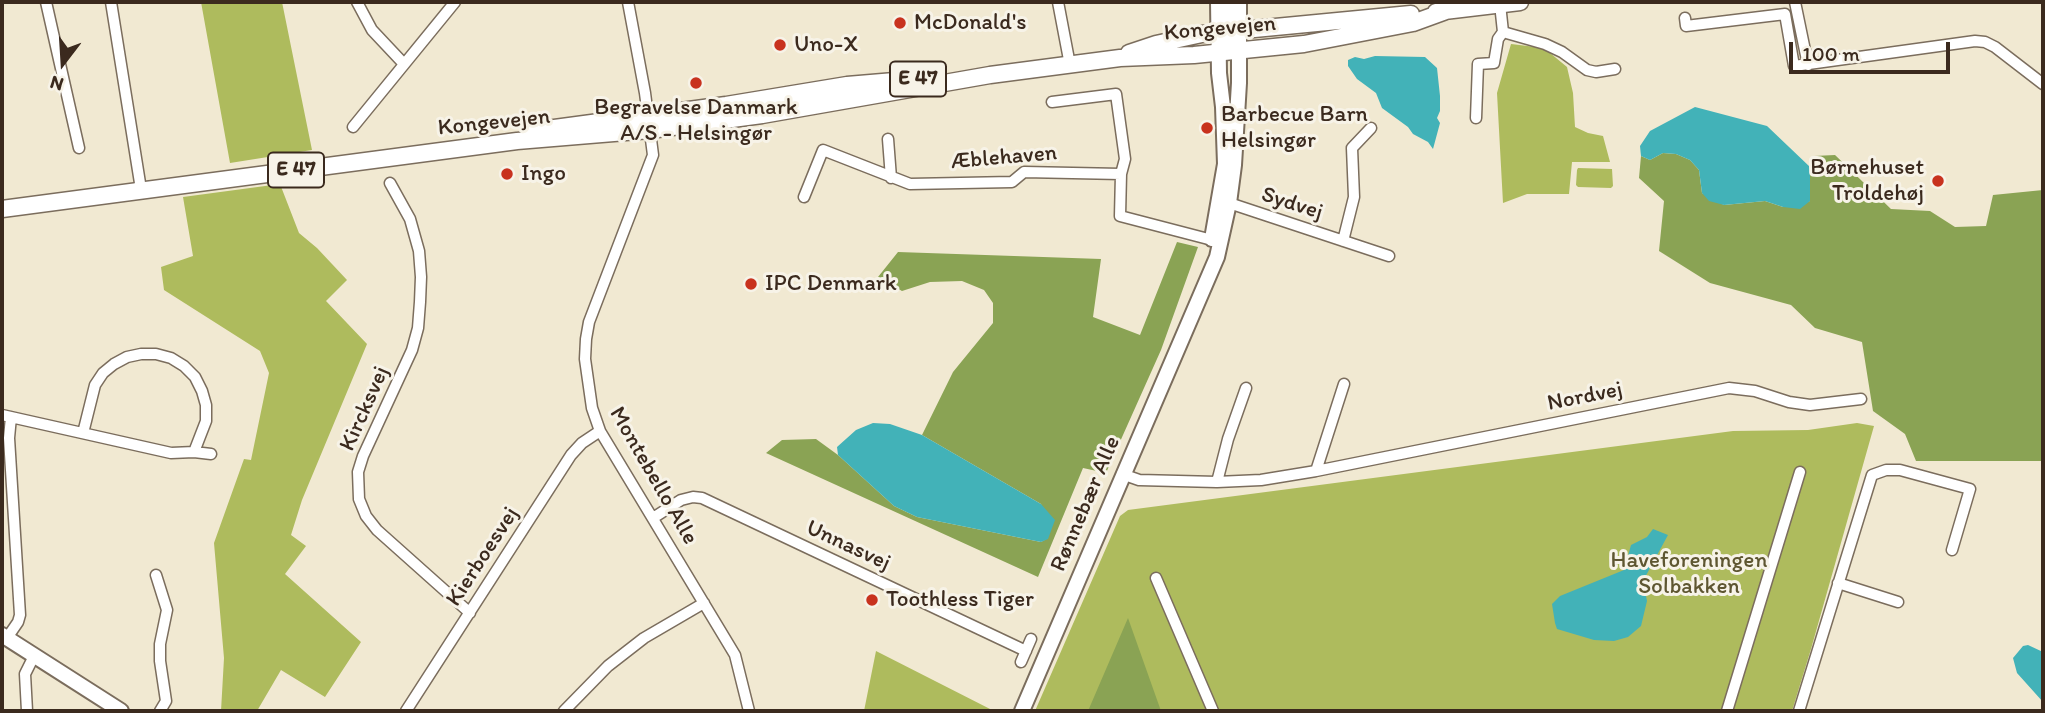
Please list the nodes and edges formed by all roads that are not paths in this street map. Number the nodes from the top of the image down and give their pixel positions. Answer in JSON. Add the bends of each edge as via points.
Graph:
{"nodes":[{"id":1,"x":46,"y":2,"type":"edge"},
{"id":2,"x":111,"y":2,"type":"edge"},
{"id":3,"x":357,"y":2,"type":"edge"},
{"id":4,"x":455,"y":2,"type":"edge"},
{"id":5,"x":628,"y":2,"type":"edge"},
{"id":6,"x":1058,"y":2,"type":"edge"},
{"id":7,"x":1218,"y":2,"type":"edge"},
{"id":8,"x":1228,"y":2,"type":"edge"},
{"id":9,"x":1239,"y":2,"type":"edge"},
{"id":10,"x":1520,"y":2,"type":"edge"},
{"id":11,"x":1796,"y":2,"type":"edge"},
{"id":12,"x":1500,"y":4,"type":"junction"},
{"id":13,"x":1446,"y":12,"type":"junction"},
{"id":14,"x":1685,"y":18,"type":"dead end"},
{"id":15,"x":1503,"y":33,"type":"junction"},
{"id":16,"x":1227,"y":41,"type":"junction"},
{"id":17,"x":1125,"y":55,"type":"junction"},
{"id":18,"x":404,"y":64,"type":"junction"},
{"id":19,"x":1070,"y":65,"type":"junction"},
{"id":20,"x":1808,"y":65,"type":"junction"},
{"id":21,"x":1615,"y":69,"type":"dead end"},
{"id":22,"x":2043,"y":84,"type":"edge"},
{"id":23,"x":1052,"y":102,"type":"dead end"},
{"id":24,"x":1476,"y":118,"type":"dead end"},
{"id":25,"x":649,"y":123,"type":"junction"},
{"id":26,"x":353,"y":127,"type":"dead end"},
{"id":27,"x":1371,"y":128,"type":"dead end"},
{"id":28,"x":888,"y":139,"type":"dead end"},
{"id":29,"x":79,"y":148,"type":"dead end"},
{"id":30,"x":1121,"y":174,"type":"junction"},
{"id":31,"x":891,"y":178,"type":"junction"},
{"id":32,"x":390,"y":183,"type":"dead end"},
{"id":33,"x":139,"y":187,"type":"junction"},
{"id":34,"x":804,"y":197,"type":"dead end"},
{"id":35,"x":2,"y":201,"type":"edge"},
{"id":36,"x":1229,"y":203,"type":"junction"},
{"id":37,"x":2,"y":209,"type":"edge"},
{"id":38,"x":1216,"y":241,"type":"junction"},
{"id":39,"x":1343,"y":241,"type":"junction"},
{"id":40,"x":1389,"y":256,"type":"dead end"},
{"id":41,"x":1344,"y":384,"type":"dead end"},
{"id":42,"x":1246,"y":388,"type":"dead end"},
{"id":43,"x":1861,"y":399,"type":"dead end"},
{"id":44,"x":6,"y":416,"type":"edge"},
{"id":45,"x":600,"y":431,"type":"junction"},
{"id":46,"x":83,"y":433,"type":"junction"},
{"id":47,"x":194,"y":452,"type":"junction"},
{"id":48,"x":211,"y":454,"type":"dead end"},
{"id":49,"x":1316,"y":471,"type":"junction"},
{"id":50,"x":1800,"y":472,"type":"dead end"},
{"id":51,"x":1122,"y":474,"type":"junction"},
{"id":52,"x":1217,"y":482,"type":"junction"},
{"id":53,"x":653,"y":518,"type":"junction"},
{"id":54,"x":1952,"y":550,"type":"dead end"},
{"id":55,"x":156,"y":575,"type":"dead end"},
{"id":56,"x":1156,"y":578,"type":"dead end"},
{"id":57,"x":1838,"y":583,"type":"junction"},
{"id":58,"x":1898,"y":602,"type":"dead end"},
{"id":59,"x":704,"y":603,"type":"junction"},
{"id":60,"x":470,"y":613,"type":"junction"},
{"id":61,"x":5,"y":636,"type":"edge"},
{"id":62,"x":1031,"y":639,"type":"dead end"},
{"id":63,"x":1026,"y":651,"type":"junction"},
{"id":64,"x":34,"y":656,"type":"junction"},
{"id":65,"x":1021,"y":662,"type":"dead end"},
{"id":66,"x":27,"y":711,"type":"edge"},
{"id":67,"x":121,"y":711,"type":"edge"},
{"id":68,"x":160,"y":711,"type":"edge"},
{"id":69,"x":406,"y":711,"type":"edge"},
{"id":70,"x":564,"y":711,"type":"edge"},
{"id":71,"x":748,"y":711,"type":"edge"},
{"id":72,"x":1022,"y":711,"type":"edge"},
{"id":73,"x":1213,"y":711,"type":"edge"},
{"id":74,"x":1727,"y":711,"type":"edge"},
{"id":75,"x":1801,"y":711,"type":"edge"}],
"edges":[{"from":1,"to":29,"type":"street"},
{"from":2,"to":33,"type":"street"},
{"from":3,"to":18,"type":"street","via":[[372,30]]},
{"from":4,"to":18,"type":"street"},
{"from":5,"to":25,"type":"street","name":"Montebello Alle"},
{"from":6,"to":19,"type":"street"},
{"from":7,"to":16,"type":"main road","name":"Rønnebær Alle"},
{"from":8,"to":16,"type":"main road"},
{"from":9,"to":16,"type":"main road","name":"Rønnebær Alle"},
{"from":10,"to":12,"type":"main road","name":"Kongevejen","number":"E 47"},
{"from":11,"to":20,"type":"street"},
{"from":12,"to":13,"type":"main road","name":"Kongevejen","number":"E 47"},
{"from":12,"to":15,"type":"street"},
{"from":13,"to":16,"type":"main road","name":"Kongevejen","number":"E 47"},
{"from":13,"to":16,"type":"main road","name":"Kongevejen","number":"E 47","via":[[1340,38]]},
{"from":14,"to":20,"type":"street","via":[[1686,26],[1785,14],[1794,66]]},
{"from":15,"to":21,"type":"street","via":[[1545,44],[1587,70]]},
{"from":15,"to":24,"type":"street","via":[[1494,63],[1478,64]]},
{"from":16,"to":17,"type":"main road","name":"Kongevejen","number":"E 47","via":[[1156,44]]},
{"from":16,"to":17,"type":"main road","name":"Kongevejen","number":"E 47","via":[[1147,58]]},
{"from":16,"to":36,"type":"main road","name":"Rønnebær Alle","via":[[1240,83]]},
{"from":16,"to":38,"type":"main road","name":"Rønnebær Alle","via":[[1225,164]]},
{"from":17,"to":19,"type":"main road","name":"Kongevejen","number":"E 47"},
{"from":18,"to":26,"type":"street"},
{"from":19,"to":25,"type":"main road","name":"Kongevejen","number":"E 47","via":[[847,85]]},
{"from":20,"to":22,"type":"street","via":[[1975,41],[1995,47]]},
{"from":23,"to":30,"type":"street","via":[[1115,94],[1125,159]]},
{"from":25,"to":33,"type":"main road","name":"Kongevejen","number":"E 47"},
{"from":25,"to":45,"type":"street","name":"Montebello Alle","via":[[651,161],[586,339],[592,408]]},
{"from":27,"to":39,"type":"street","name":"Sydvej","via":[[1353,148],[1354,197]]},
{"from":28,"to":31,"type":"street"},
{"from":30,"to":31,"type":"street","name":"Æblehaven","via":[[1024,172],[1012,182],[910,184]]},
{"from":30,"to":38,"type":"street","via":[[1120,216]]},
{"from":31,"to":34,"type":"street","name":"Æblehaven","via":[[823,150]]},
{"from":32,"to":60,"type":"street","name":"Kircksvej","via":[[410,219],[419,251],[418,328],[363,456],[359,499],[377,530]]},
{"from":33,"to":35,"type":"main road","name":"Kongevejen","number":"E 47"},
{"from":33,"to":37,"type":"main road","name":"Kongevejen","number":"E 47"},
{"from":36,"to":38,"type":"main road","name":"Rønnebær Alle"},
{"from":36,"to":39,"type":"street","name":"Sydvej"},
{"from":38,"to":51,"type":"main road","name":"Rønnebær Alle","via":[[1217,257]]},
{"from":39,"to":40,"type":"street","name":"Sydvej"},
{"from":41,"to":49,"type":"street"},
{"from":42,"to":52,"type":"street"},
{"from":43,"to":49,"type":"street","name":"Nordvej","via":[[1810,405],[1729,388]]},
{"from":44,"to":46,"type":"street"},
{"from":44,"to":61,"type":"street","via":[[20,615]]},
{"from":45,"to":53,"type":"street","name":"Montebello Alle"},
{"from":45,"to":60,"type":"street","name":"Kierboesvej","via":[[571,455]]},
{"from":46,"to":47,"type":"street","via":[[171,453]]},
{"from":46,"to":47,"type":"street","via":[[95,385],[103,373],[127,357],[156,354],[184,366],[202,391],[206,421]]},
{"from":47,"to":48,"type":"street"},
{"from":49,"to":52,"type":"street","name":"Nordvej"},
{"from":50,"to":74,"type":"street"},
{"from":51,"to":52,"type":"street","name":"Nordvej","via":[[1139,480]]},
{"from":51,"to":72,"type":"main road","name":"Rønnebær Alle"},
{"from":53,"to":59,"type":"street","name":"Montebello Alle"},
{"from":53,"to":63,"type":"street","name":"Unnasvej","via":[[681,500],[702,498]]},
{"from":54,"to":57,"type":"street","via":[[1969,489],[1886,470],[1872,475]]},
{"from":55,"to":68,"type":"street","via":[[167,610],[160,644],[166,701]]},
{"from":56,"to":73,"type":"street"},
{"from":57,"to":58,"type":"street"},
{"from":57,"to":75,"type":"street"},
{"from":59,"to":70,"type":"street","via":[[644,638],[608,666]]},
{"from":59,"to":71,"type":"street","name":"Montebello Alle","via":[[735,655]]},
{"from":60,"to":69,"type":"street","name":"Kierboesvej"},
{"from":61,"to":64,"type":"main road"},
{"from":62,"to":63,"type":"street"},
{"from":63,"to":65,"type":"street"},
{"from":64,"to":66,"type":"street","via":[[25,674]]},
{"from":64,"to":67,"type":"main road"}]}
